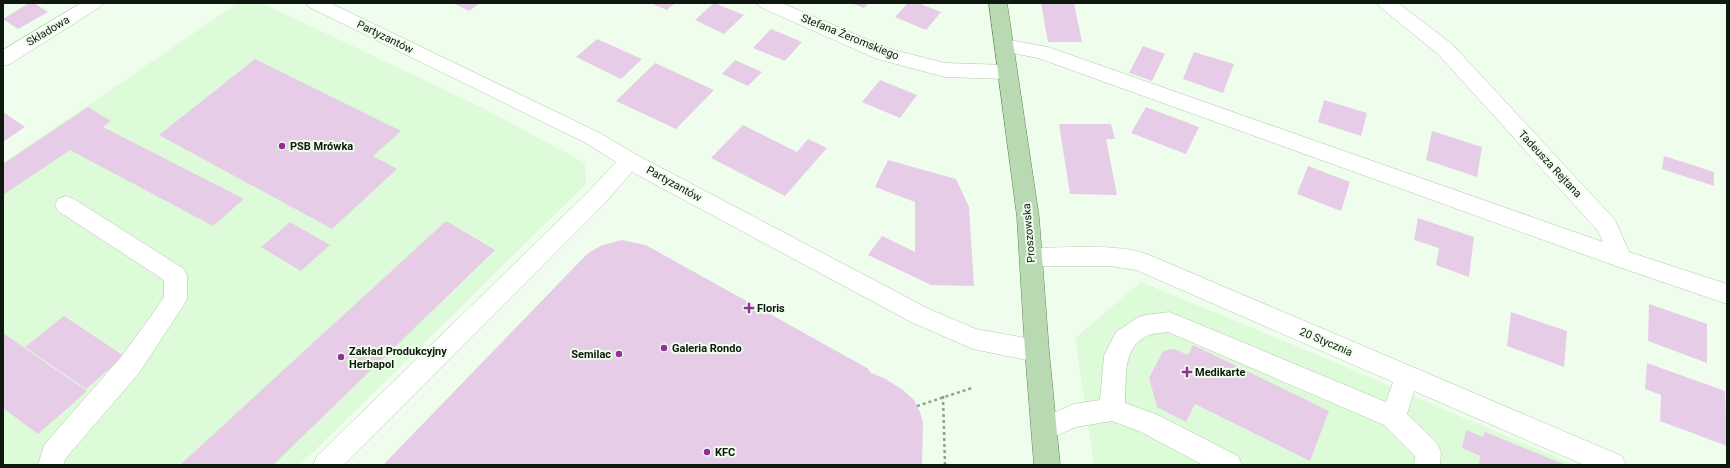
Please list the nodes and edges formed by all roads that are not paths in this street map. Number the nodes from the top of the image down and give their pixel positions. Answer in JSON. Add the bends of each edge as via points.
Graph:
{"nodes":[{"id":1,"x":94,"y":3,"type":"edge"},
{"id":2,"x":315,"y":3,"type":"edge"},
{"id":3,"x":766,"y":3,"type":"edge"},
{"id":4,"x":998,"y":3,"type":"edge"},
{"id":5,"x":1386,"y":3,"type":"edge"},
{"id":6,"x":1004,"y":45,"type":"junction"},
{"id":7,"x":3,"y":58,"type":"edge"},
{"id":8,"x":1007,"y":72,"type":"junction"},
{"id":9,"x":630,"y":161,"type":"junction"},
{"id":10,"x":66,"y":205,"type":"dead end"},
{"id":11,"x":1032,"y":257,"type":"junction"},
{"id":12,"x":1621,"y":258,"type":"junction"},
{"id":13,"x":1727,"y":294,"type":"edge"},
{"id":14,"x":1037,"y":351,"type":"junction"},
{"id":15,"x":1407,"y":377,"type":"junction"},
{"id":16,"x":1112,"y":410,"type":"junction"},
{"id":17,"x":1394,"y":417,"type":"junction"},
{"id":18,"x":1044,"y":429,"type":"junction"},
{"id":19,"x":51,"y":465,"type":"edge"},
{"id":20,"x":326,"y":465,"type":"edge"},
{"id":21,"x":1047,"y":465,"type":"edge"},
{"id":22,"x":1229,"y":465,"type":"edge"},
{"id":23,"x":1427,"y":465,"type":"edge"},
{"id":24,"x":1612,"y":465,"type":"edge"}],
"edges":[{"from":1,"to":7,"type":"street","name":"Składowa"},
{"from":2,"to":9,"type":"street","name":"Partyzantów","via":[[594,138]]},
{"from":3,"to":8,"type":"street","name":"Stefana Żeromskiego","via":[[884,54],[945,70]]},
{"from":4,"to":6,"type":"main road","name":"Proszowska"},
{"from":5,"to":12,"type":"street","name":"Tadeusza Rejtana","via":[[1445,49],[1607,226]]},
{"from":6,"to":8,"type":"main road","name":"Proszowska"},
{"from":6,"to":12,"type":"street","via":[[1041,52]]},
{"from":8,"to":11,"type":"main road","name":"Proszowska"},
{"from":9,"to":14,"type":"street","name":"Partyzantów","via":[[919,315],[973,339]]},
{"from":9,"to":20,"type":"street"},
{"from":10,"to":19,"type":"street","via":[[176,276],[175,299],[130,365],[53,454]]},
{"from":11,"to":14,"type":"main road","name":"Proszowska"},
{"from":11,"to":15,"type":"street","name":"20 Stycznia","via":[[1110,257],[1139,261]]},
{"from":12,"to":13,"type":"street"},
{"from":14,"to":18,"type":"main road","name":"Proszowska"},
{"from":15,"to":17,"type":"street"},
{"from":15,"to":24,"type":"street","name":"20 Stycznia"},
{"from":16,"to":17,"type":"street","via":[[1116,356],[1124,339],[1145,325],[1169,322]]},
{"from":16,"to":18,"type":"street","via":[[1074,416]]},
{"from":16,"to":22,"type":"street","via":[[1149,423]]},
{"from":17,"to":23,"type":"street","via":[[1428,452]]},
{"from":18,"to":21,"type":"main road","name":"Proszowska"}]}
